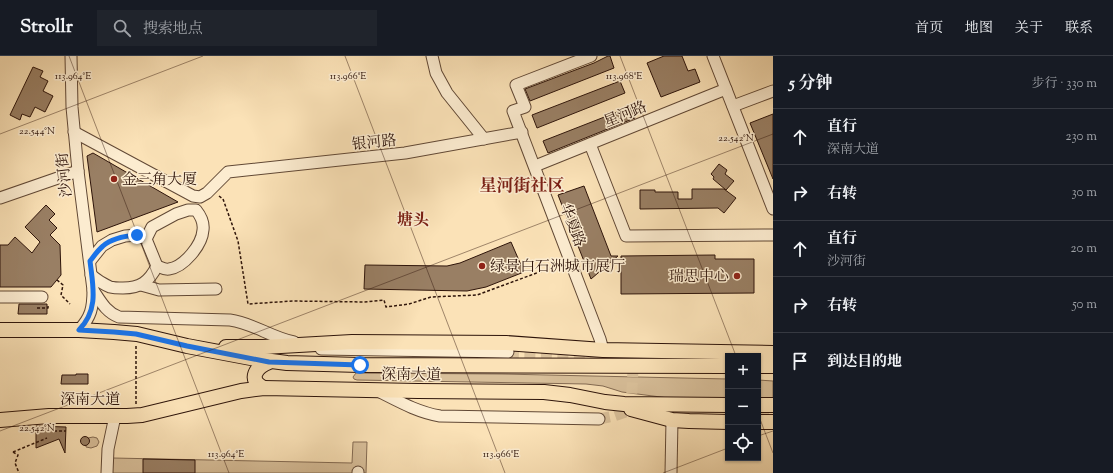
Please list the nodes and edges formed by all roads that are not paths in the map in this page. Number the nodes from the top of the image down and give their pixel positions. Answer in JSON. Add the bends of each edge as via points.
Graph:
{"nodes":[{"id":1,"x":71,"y":56,"type":"edge"},
{"id":2,"x":432,"y":56,"type":"edge"},
{"id":3,"x":591,"y":56,"type":"edge"},
{"id":4,"x":713,"y":56,"type":"edge"},
{"id":5,"x":726,"y":89,"type":"junction"},
{"id":6,"x":773,"y":91,"type":"edge"},
{"id":7,"x":733,"y":106,"type":"junction"},
{"id":8,"x":74,"y":132,"type":"junction"},
{"id":9,"x":522,"y":132,"type":"junction"},
{"id":10,"x":484,"y":139,"type":"junction"},
{"id":11,"x":590,"y":144,"type":"junction"},
{"id":12,"x":535,"y":166,"type":"junction"},
{"id":13,"x":78,"y":171,"type":"junction"},
{"id":14,"x":0,"y":198,"type":"edge"},
{"id":15,"x":773,"y":209,"type":"edge"},
{"id":16,"x":773,"y":235,"type":"edge"},
{"id":17,"x":146,"y":239,"type":"junction"},
{"id":18,"x":90,"y":261,"type":"junction"},
{"id":19,"x":157,"y":266,"type":"junction"},
{"id":20,"x":92,"y":276,"type":"junction"},
{"id":21,"x":141,"y":285,"type":"junction"},
{"id":22,"x":216,"y":289,"type":"dead end"},
{"id":23,"x":93,"y":290,"type":"junction"},
{"id":24,"x":0,"y":297,"type":"edge"},
{"id":25,"x":45,"y":300,"type":"road end"},
{"id":26,"x":0,"y":330,"type":"edge"},
{"id":27,"x":79,"y":330,"type":"junction"},
{"id":28,"x":311,"y":344,"type":"junction"},
{"id":29,"x":187,"y":346,"type":"junction"},
{"id":30,"x":263,"y":347,"type":"junction"},
{"id":31,"x":603,"y":350,"type":"junction"},
{"id":32,"x":508,"y":352,"type":"tunnel mouth"},
{"id":33,"x":773,"y":353,"type":"edge"},
{"id":34,"x":269,"y":362,"type":"junction"},
{"id":35,"x":725,"y":366,"type":"edge"},
{"id":36,"x":725,"y":366,"type":"edge"},
{"id":37,"x":761,"y":366,"type":"edge"},
{"id":38,"x":773,"y":366,"type":"edge"},
{"id":39,"x":264,"y":388,"type":"junction"},
{"id":40,"x":375,"y":390,"type":"junction"},
{"id":41,"x":605,"y":402,"type":"junction"},
{"id":42,"x":725,"y":405,"type":"edge"},
{"id":43,"x":761,"y":405,"type":"edge"},
{"id":44,"x":773,"y":405,"type":"edge"},
{"id":45,"x":114,"y":416,"type":"junction"},
{"id":46,"x":599,"y":419,"type":"tunnel mouth"},
{"id":47,"x":0,"y":420,"type":"edge"},
{"id":48,"x":672,"y":420,"type":"junction"},
{"id":49,"x":725,"y":422,"type":"edge"},
{"id":50,"x":761,"y":422,"type":"edge"},
{"id":51,"x":773,"y":422,"type":"edge"},
{"id":52,"x":107,"y":473,"type":"edge"},
{"id":53,"x":671,"y":473,"type":"edge"}],
"edges":[{"from":1,"to":8,"type":"street","name":"沙河街"},
{"from":2,"to":10,"type":"street","via":[[436,73],[447,93]]},
{"from":3,"to":9,"type":"street","name":"华夏路","via":[[516,85],[525,107],[513,111]]},
{"from":4,"to":5,"type":"street"},
{"from":5,"to":7,"type":"street"},
{"from":5,"to":11,"type":"street","name":"星河路"},
{"from":6,"to":7,"type":"street"},
{"from":7,"to":15,"type":"street"},
{"from":8,"to":10,"type":"street","name":"银河路","via":[[193,196],[200,197],[207,194],[228,172],[406,153]]},
{"from":8,"to":13,"type":"street","name":"沙河街"},
{"from":9,"to":10,"type":"street","name":"银河路"},
{"from":9,"to":12,"type":"street","name":"华夏路"},
{"from":11,"to":12,"type":"street","name":"星河路"},
{"from":11,"to":16,"type":"street","via":[[626,236]]},
{"from":12,"to":31,"type":"street","name":"华夏路"},
{"from":13,"to":14,"type":"street"},
{"from":13,"to":18,"type":"street","name":"沙河街"},
{"from":17,"to":18,"type":"street","via":[[137,235],[112,240],[102,246]]},
{"from":17,"to":19,"type":"street"},
{"from":17,"to":19,"type":"street","via":[[152,227],[176,214],[196,210],[201,216],[201,241],[192,254],[180,265],[168,269]]},
{"from":18,"to":20,"type":"street","name":"沙河街"},
{"from":19,"to":21,"type":"street","via":[[152,276]]},
{"from":20,"to":21,"type":"street","via":[[111,288]]},
{"from":20,"to":23,"type":"street","name":"沙河街"},
{"from":21,"to":22,"type":"street","via":[[159,290]]},
{"from":23,"to":27,"type":"street","name":"沙河街","via":[[93,307],[88,320]]},
{"from":23,"to":28,"type":"street","via":[[107,310],[119,317],[230,320],[283,340]]},
{"from":24,"to":25,"type":"street"},
{"from":26,"to":27,"type":"main road","name":"深南大道"},
{"from":27,"to":29,"type":"main road","name":"深南大道","via":[[136,334]]},
{"from":28,"to":30,"type":"main road"},
{"from":28,"to":31,"type":"main road","via":[[506,343]]},
{"from":29,"to":30,"type":"main road"},
{"from":29,"to":34,"type":"main road","name":"深南大道"},
{"from":30,"to":32,"type":"street"},
{"from":31,"to":33,"type":"main road"},
{"from":31,"to":35,"type":"main road"},
{"from":34,"to":36,"type":"main road","name":"深南大道","via":[[368,365]]},
{"from":34,"to":39,"type":"main road","via":[[260,366],[256,372],[255,380]]},
{"from":37,"to":38,"type":"main road"},
{"from":39,"to":40,"type":"main road","name":"深南大道"},
{"from":39,"to":45,"type":"main road","name":"深南大道","via":[[241,391],[149,414]]},
{"from":40,"to":41,"type":"main road","name":"深南大道","via":[[544,392]]},
{"from":40,"to":46,"type":"street","via":[[415,410],[440,416]]},
{"from":41,"to":42,"type":"main road","name":"深南大道"},
{"from":41,"to":48,"type":"main road"},
{"from":43,"to":44,"type":"main road"},
{"from":45,"to":47,"type":"main road","name":"深南大道","via":[[49,416]]},
{"from":45,"to":52,"type":"street"},
{"from":48,"to":49,"type":"main road"},
{"from":48,"to":53,"type":"street"},
{"from":50,"to":51,"type":"main road"}]}
